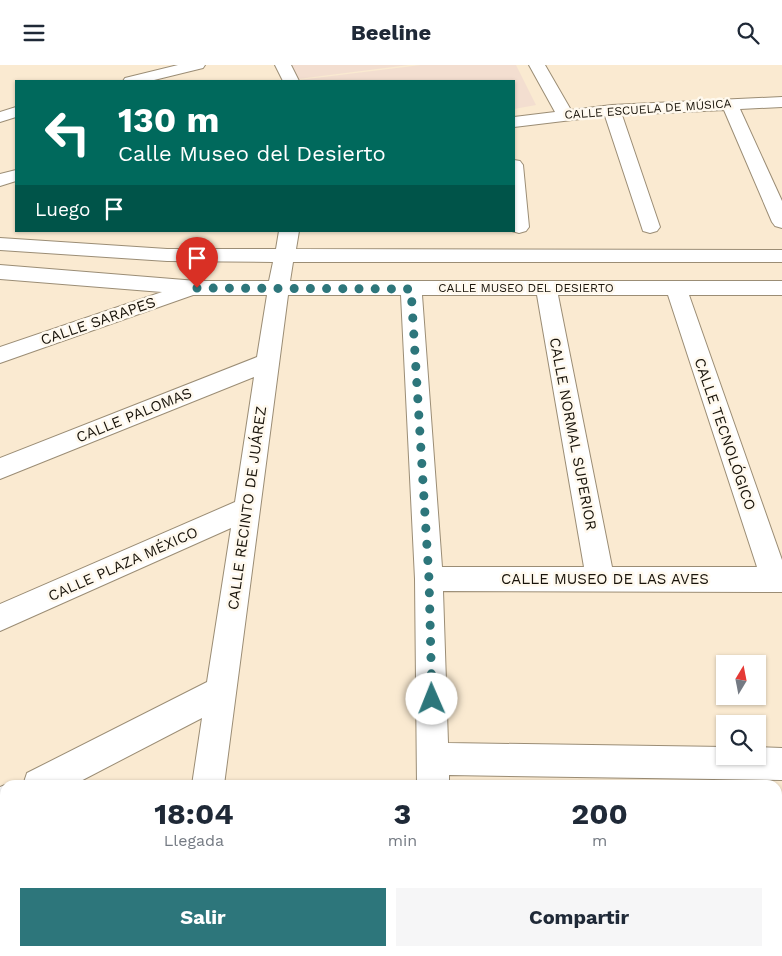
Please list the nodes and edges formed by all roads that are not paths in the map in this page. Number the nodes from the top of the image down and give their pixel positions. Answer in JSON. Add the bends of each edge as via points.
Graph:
{"nodes":[{"id":1,"x":197,"y":65,"type":"edge"},
{"id":2,"x":283,"y":65,"type":"edge"},
{"id":3,"x":537,"y":65,"type":"edge"},
{"id":4,"x":135,"y":80,"type":"edge"},
{"id":5,"x":290,"y":80,"type":"edge"},
{"id":6,"x":782,"y":102,"type":"edge"},
{"id":7,"x":729,"y":103,"type":"junction"},
{"id":8,"x":612,"y":110,"type":"junction"},
{"id":9,"x":15,"y":112,"type":"edge"},
{"id":10,"x":565,"y":115,"type":"junction"},
{"id":11,"x":0,"y":117,"type":"edge"},
{"id":12,"x":515,"y":122,"type":"edge"},
{"id":13,"x":15,"y":175,"type":"edge"},
{"id":14,"x":515,"y":177,"type":"edge"},
{"id":15,"x":0,"y":181,"type":"edge"},
{"id":16,"x":782,"y":222,"type":"edge"},
{"id":17,"x":519,"y":227,"type":"dead end"},
{"id":18,"x":650,"y":227,"type":"dead end"},
{"id":19,"x":70,"y":232,"type":"edge"},
{"id":20,"x":287,"y":243,"type":"edge"},
{"id":21,"x":0,"y":244,"type":"edge"},
{"id":22,"x":38,"y":247,"type":"junction"},
{"id":23,"x":782,"y":256,"type":"edge"},
{"id":24,"x":0,"y":272,"type":"edge"},
{"id":25,"x":197,"y":288,"type":"junction"},
{"id":26,"x":676,"y":288,"type":"junction"},
{"id":27,"x":782,"y":288,"type":"edge"},
{"id":28,"x":278,"y":289,"type":"junction"},
{"id":29,"x":411,"y":289,"type":"junction"},
{"id":30,"x":546,"y":289,"type":"junction"},
{"id":31,"x":0,"y":355,"type":"edge"},
{"id":32,"x":268,"y":362,"type":"junction"},
{"id":33,"x":0,"y":469,"type":"edge"},
{"id":34,"x":247,"y":509,"type":"junction"},
{"id":35,"x":429,"y":579,"type":"junction"},
{"id":36,"x":600,"y":579,"type":"junction"},
{"id":37,"x":778,"y":580,"type":"edge"},
{"id":38,"x":0,"y":618,"type":"edge"},
{"id":39,"x":222,"y":691,"type":"junction"},
{"id":40,"x":782,"y":764,"type":"edge"},
{"id":41,"x":433,"y":772,"type":"edge"},
{"id":42,"x":48,"y":780,"type":"edge"},
{"id":43,"x":209,"y":780,"type":"edge"}],
"edges":[{"from":1,"to":4,"type":"street"},
{"from":2,"to":5,"type":"street"},
{"from":3,"to":10,"type":"street"},
{"from":6,"to":7,"type":"street","name":"CALLE ESCUELA DE MÚSICA"},
{"from":7,"to":8,"type":"street","name":"CALLE ESCUELA DE MÚSICA"},
{"from":7,"to":16,"type":"street"},
{"from":8,"to":10,"type":"street","name":"CALLE ESCUELA DE MÚSICA"},
{"from":8,"to":18,"type":"street"},
{"from":9,"to":11,"type":"street"},
{"from":10,"to":12,"type":"street","name":"CALLE ESCUELA DE MÚSICA"},
{"from":13,"to":15,"type":"street"},
{"from":14,"to":17,"type":"street"},
{"from":19,"to":22,"type":"street"},
{"from":20,"to":22,"type":"street","via":[[167,255]]},
{"from":20,"to":23,"type":"street"},
{"from":20,"to":28,"type":"street","name":"CALLE RECINTO DE JUÁREZ"},
{"from":21,"to":22,"type":"street"},
{"from":24,"to":25,"type":"street","name":"CALLE MUSEO DEL DESIERTO"},
{"from":25,"to":28,"type":"street","name":"CALLE MUSEO DEL DESIERTO"},
{"from":25,"to":31,"type":"street","name":"CALLE SARAPES"},
{"from":26,"to":27,"type":"street","name":"CALLE MUSEO DEL DESIERTO"},
{"from":26,"to":30,"type":"street","name":"CALLE MUSEO DEL DESIERTO"},
{"from":26,"to":37,"type":"street","name":"CALLE TECNOLÓGICO"},
{"from":28,"to":29,"type":"street","name":"CALLE MUSEO DEL DESIERTO"},
{"from":28,"to":32,"type":"street","name":"CALLE RECINTO DE JUÁREZ"},
{"from":29,"to":30,"type":"street","name":"CALLE MUSEO DEL DESIERTO"},
{"from":29,"to":35,"type":"street"},
{"from":30,"to":36,"type":"street","name":"CALLE NORMAL SUPERIOR"},
{"from":32,"to":33,"type":"street","name":"CALLE PALOMAS"},
{"from":32,"to":34,"type":"street","name":"CALLE RECINTO DE JUÁREZ"},
{"from":34,"to":38,"type":"street","name":"CALLE PLAZA MÉXICO"},
{"from":34,"to":39,"type":"street","name":"CALLE RECINTO DE JUÁREZ"},
{"from":35,"to":36,"type":"street","name":"CALLE MUSEO DE LAS AVES"},
{"from":35,"to":41,"type":"street"},
{"from":36,"to":37,"type":"street","name":"CALLE MUSEO DE LAS AVES"},
{"from":39,"to":42,"type":"street"},
{"from":39,"to":43,"type":"street","name":"CALLE RECINTO DE JUÁREZ"},
{"from":40,"to":41,"type":"street"}]}
